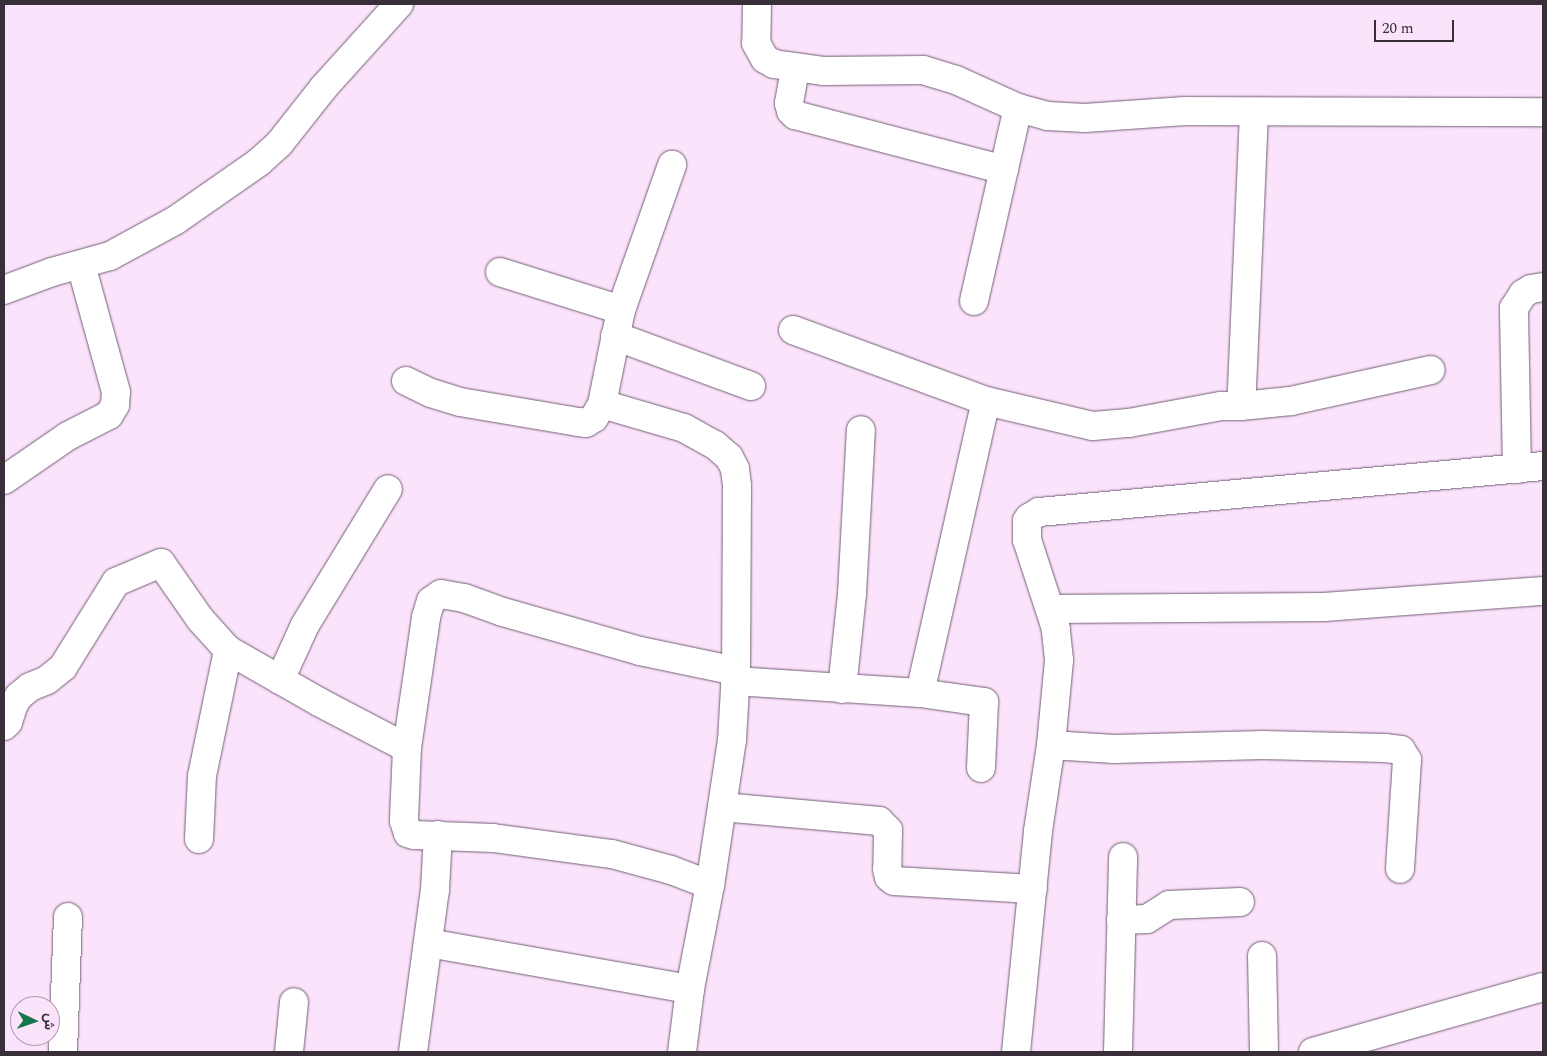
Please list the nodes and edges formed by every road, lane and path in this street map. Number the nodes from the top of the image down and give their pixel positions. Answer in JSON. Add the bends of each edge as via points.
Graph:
{"nodes":[{"id":1,"x":399,"y":4,"type":"edge"},
{"id":2,"x":757,"y":4,"type":"edge"},
{"id":3,"x":795,"y":69,"type":"junction"},
{"id":4,"x":1018,"y":108,"type":"junction"},
{"id":5,"x":1543,"y":112,"type":"edge"},
{"id":6,"x":1254,"y":113,"type":"junction"},
{"id":7,"x":672,"y":165,"type":"dead end"},
{"id":8,"x":1004,"y":170,"type":"junction"},
{"id":9,"x":80,"y":264,"type":"junction"},
{"id":10,"x":500,"y":272,"type":"dead end"},
{"id":11,"x":1543,"y":286,"type":"edge"},
{"id":12,"x":4,"y":290,"type":"edge"},
{"id":13,"x":974,"y":302,"type":"dead end"},
{"id":14,"x":621,"y":310,"type":"junction"},
{"id":15,"x":793,"y":330,"type":"dead end"},
{"id":16,"x":615,"y":336,"type":"junction"},
{"id":17,"x":1431,"y":370,"type":"dead end"},
{"id":18,"x":406,"y":381,"type":"dead end"},
{"id":19,"x":751,"y":386,"type":"dead end"},
{"id":20,"x":986,"y":401,"type":"junction"},
{"id":21,"x":602,"y":404,"type":"junction"},
{"id":22,"x":1241,"y":406,"type":"junction"},
{"id":23,"x":860,"y":430,"type":"dead end"},
{"id":24,"x":1530,"y":468,"type":"edge"},
{"id":25,"x":4,"y":480,"type":"edge"},
{"id":26,"x":388,"y":488,"type":"dead end"},
{"id":27,"x":1543,"y":592,"type":"edge"},
{"id":28,"x":1051,"y":609,"type":"junction"},
{"id":29,"x":228,"y":650,"type":"junction"},
{"id":30,"x":735,"y":676,"type":"junction"},
{"id":31,"x":280,"y":680,"type":"junction"},
{"id":32,"x":842,"y":689,"type":"junction"},
{"id":33,"x":920,"y":693,"type":"junction"},
{"id":34,"x":4,"y":726,"type":"edge"},
{"id":35,"x":1051,"y":744,"type":"junction"},
{"id":36,"x":407,"y":748,"type":"junction"},
{"id":37,"x":982,"y":768,"type":"dead end"},
{"id":38,"x":722,"y":807,"type":"junction"},
{"id":39,"x":438,"y":835,"type":"junction"},
{"id":40,"x":199,"y":839,"type":"dead end"},
{"id":41,"x":1123,"y":857,"type":"dead end"},
{"id":42,"x":1400,"y":869,"type":"dead end"},
{"id":43,"x":710,"y":885,"type":"junction"},
{"id":44,"x":1032,"y":889,"type":"junction"},
{"id":45,"x":1240,"y":902,"type":"dead end"},
{"id":46,"x":68,"y":916,"type":"dead end"},
{"id":47,"x":1121,"y":920,"type":"junction"},
{"id":48,"x":428,"y":943,"type":"junction"},
{"id":49,"x":1262,"y":956,"type":"dead end"},
{"id":50,"x":1543,"y":987,"type":"edge"},
{"id":51,"x":690,"y":990,"type":"junction"},
{"id":52,"x":294,"y":1002,"type":"dead end"},
{"id":53,"x":64,"y":1052,"type":"edge"},
{"id":54,"x":289,"y":1052,"type":"edge"},
{"id":55,"x":413,"y":1052,"type":"edge"},
{"id":56,"x":682,"y":1052,"type":"edge"},
{"id":57,"x":1016,"y":1052,"type":"edge"},
{"id":58,"x":1118,"y":1052,"type":"edge"},
{"id":59,"x":1264,"y":1052,"type":"edge"},
{"id":60,"x":1313,"y":1052,"type":"edge"}],
"edges":[{"from":1,"to":9,"type":"street","via":[[259,162],[176,220],[110,256]]},
{"from":2,"to":3,"type":"street","via":[[756,43],[759,52],[774,64]]},
{"from":3,"to":4,"type":"street","via":[[923,70],[956,80]]},
{"from":3,"to":8,"type":"street","via":[[789,102],[795,115]]},
{"from":4,"to":6,"type":"street","via":[[1065,118],[1186,111]]},
{"from":4,"to":8,"type":"street"},
{"from":5,"to":6,"type":"street"},
{"from":6,"to":22,"type":"street"},
{"from":7,"to":14,"type":"street"},
{"from":8,"to":13,"type":"street"},
{"from":9,"to":12,"type":"street"},
{"from":9,"to":25,"type":"street","via":[[116,392],[115,405],[109,414],[68,436]]},
{"from":10,"to":14,"type":"street"},
{"from":11,"to":24,"type":"street","via":[[1523,294],[1514,308]]},
{"from":14,"to":16,"type":"street"},
{"from":15,"to":20,"type":"street"},
{"from":16,"to":19,"type":"street"},
{"from":16,"to":21,"type":"street"},
{"from":17,"to":22,"type":"street","via":[[1291,401]]},
{"from":18,"to":21,"type":"street","via":[[460,402],[586,423],[594,418]]},
{"from":20,"to":22,"type":"street","via":[[1093,426],[1149,420],[1221,406]]},
{"from":20,"to":33,"type":"street"},
{"from":21,"to":30,"type":"street","via":[[684,428],[715,445],[732,462],[738,486]]},
{"from":23,"to":32,"type":"street","via":[[852,594]]},
{"from":24,"to":28,"type":"street","via":[[1040,512],[1027,521],[1026,540]]},
{"from":26,"to":31,"type":"street","via":[[305,625]]},
{"from":27,"to":28,"type":"street","via":[[1324,606]]},
{"from":28,"to":35,"type":"street","via":[[1059,660]]},
{"from":29,"to":31,"type":"street"},
{"from":29,"to":34,"type":"street","via":[[200,619],[161,563],[116,582],[62,667],[19,696]]},
{"from":29,"to":40,"type":"street","via":[[202,776]]},
{"from":30,"to":32,"type":"street"},
{"from":30,"to":36,"type":"street","via":[[441,594],[431,601],[426,617]]},
{"from":30,"to":38,"type":"street","via":[[732,740]]},
{"from":31,"to":36,"type":"street"},
{"from":32,"to":33,"type":"street"},
{"from":33,"to":37,"type":"street","via":[[984,702]]},
{"from":35,"to":42,"type":"street","via":[[1114,749],[1263,745],[1401,750],[1407,760]]},
{"from":35,"to":44,"type":"street"},
{"from":36,"to":39,"type":"street","via":[[405,829],[414,835]]},
{"from":38,"to":43,"type":"street"},
{"from":38,"to":44,"type":"street","via":[[879,821],[888,830],[887,869],[894,881]]},
{"from":39,"to":43,"type":"street","via":[[493,838],[612,854]]},
{"from":39,"to":48,"type":"street"},
{"from":41,"to":47,"type":"street"},
{"from":43,"to":51,"type":"street"},
{"from":44,"to":57,"type":"street"},
{"from":45,"to":47,"type":"street","via":[[1170,905],[1147,919]]},
{"from":46,"to":53,"type":"street"},
{"from":47,"to":58,"type":"street"},
{"from":48,"to":51,"type":"street"},
{"from":48,"to":55,"type":"street"},
{"from":49,"to":59,"type":"street"},
{"from":50,"to":60,"type":"street"},
{"from":51,"to":56,"type":"street"},
{"from":52,"to":54,"type":"street"}]}
